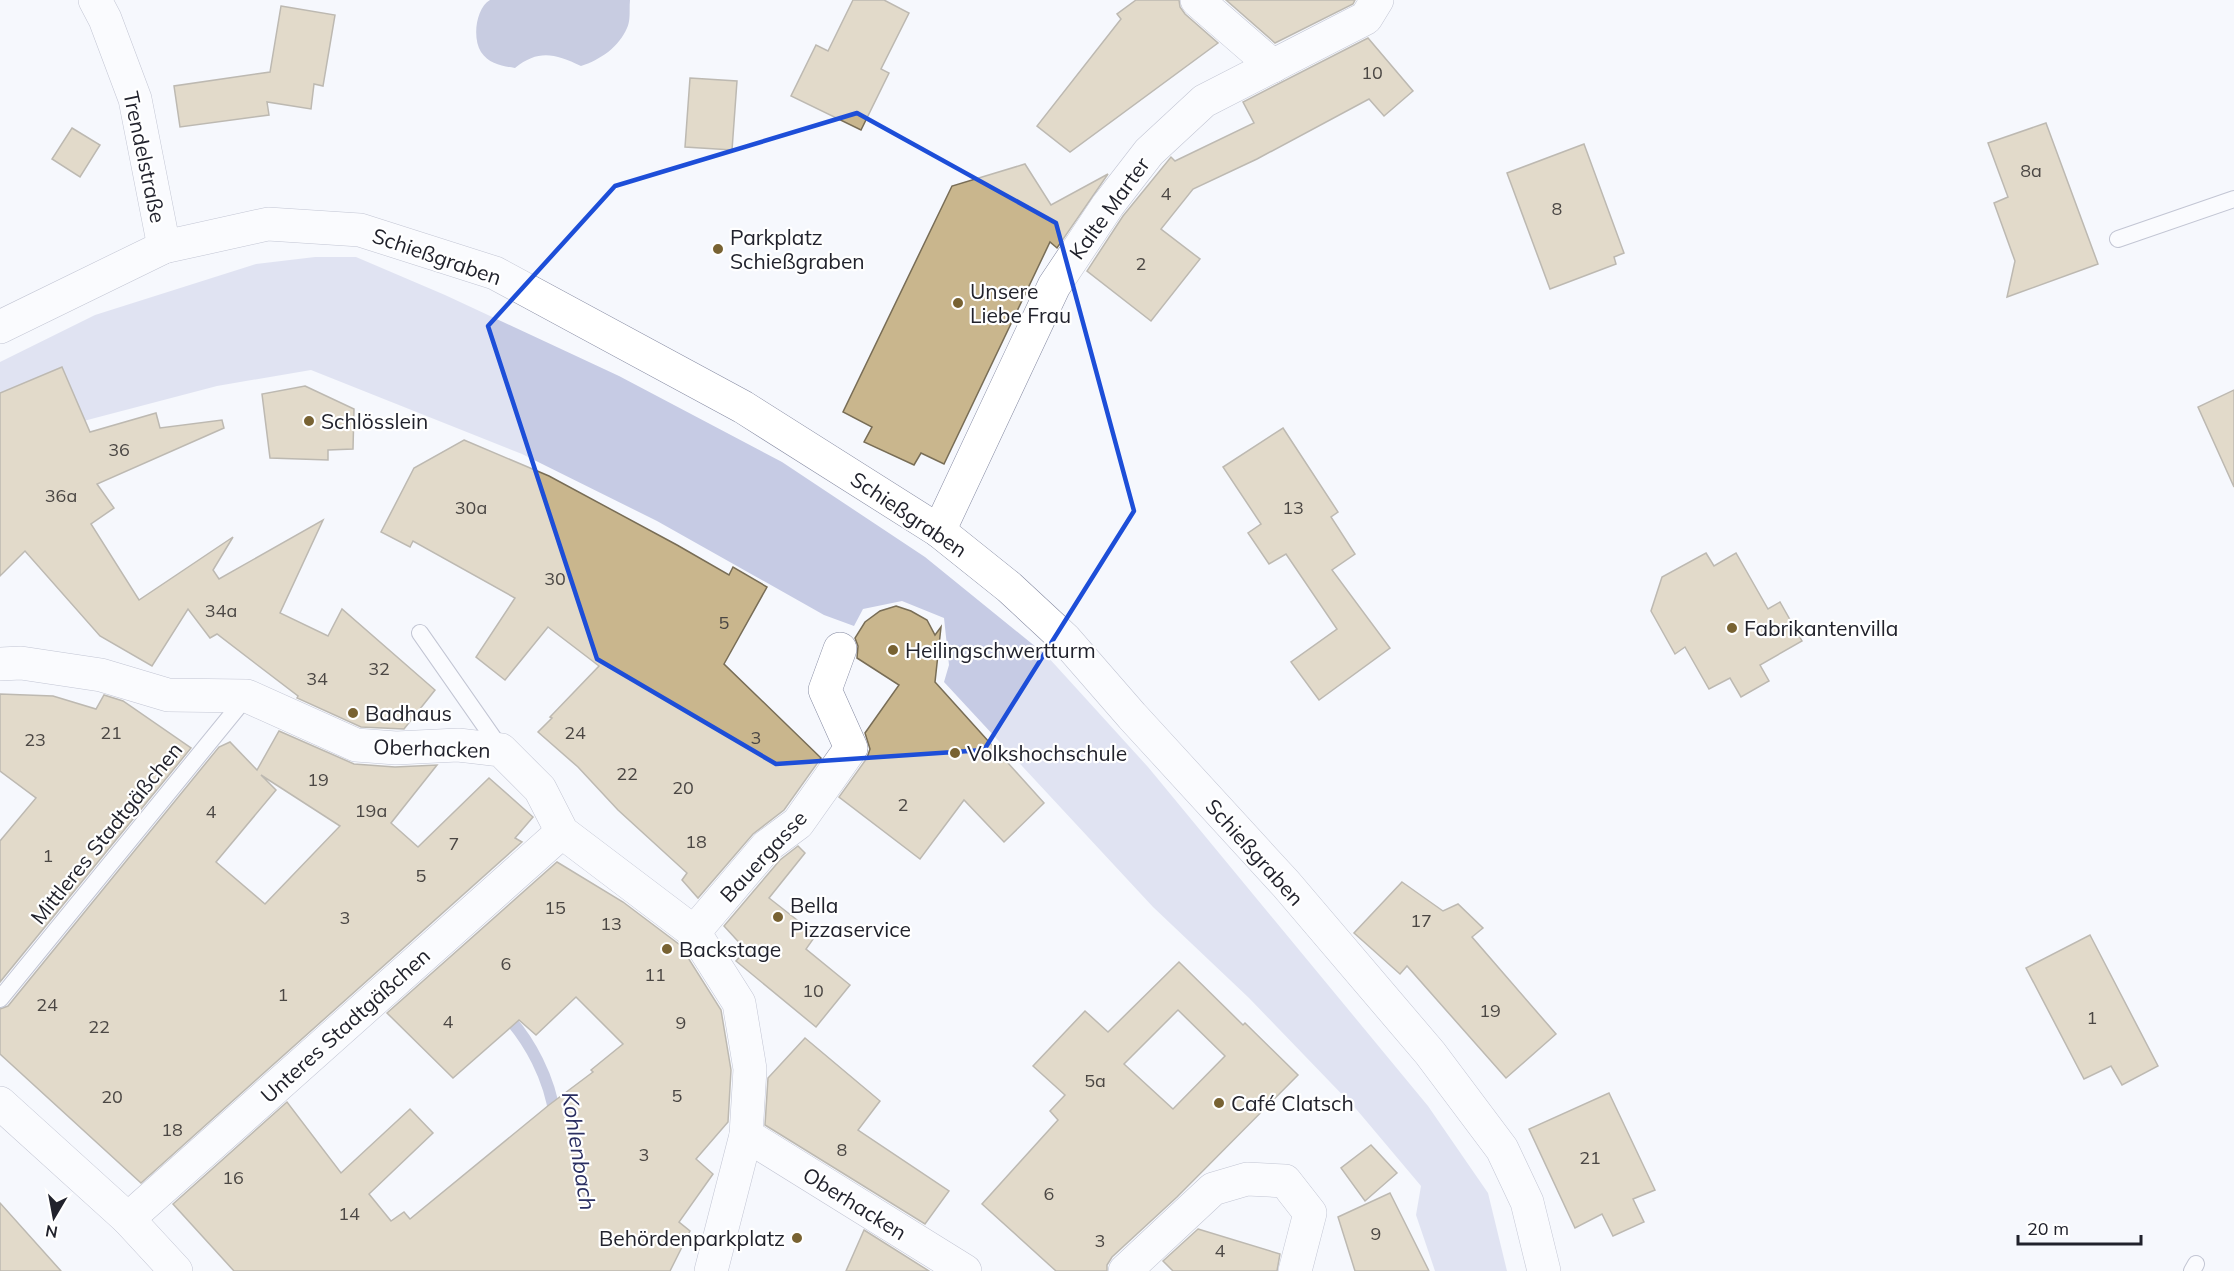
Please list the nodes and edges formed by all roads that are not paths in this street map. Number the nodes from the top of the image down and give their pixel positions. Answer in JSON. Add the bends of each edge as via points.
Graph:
{"nodes":[{"id":1,"x":95,"y":0,"type":"edge"},
{"id":2,"x":1197,"y":0,"type":"edge"},
{"id":3,"x":1377,"y":0,"type":"edge"},
{"id":4,"x":1273,"y":66,"type":"junction"},
{"id":5,"x":2234,"y":200,"type":"edge"},
{"id":6,"x":2118,"y":239,"type":"dead end"},
{"id":7,"x":164,"y":247,"type":"junction"},
{"id":8,"x":0,"y":327,"type":"edge"},
{"id":9,"x":939,"y":531,"type":"junction"},
{"id":10,"x":420,"y":633,"type":"dead end"},
{"id":11,"x":840,"y":649,"type":"dead end"},
{"id":12,"x":0,"y":664,"type":"edge"},
{"id":13,"x":247,"y":696,"type":"junction"},
{"id":14,"x":501,"y":750,"type":"junction"},
{"id":15,"x":562,"y":832,"type":"junction"},
{"id":16,"x":694,"y":932,"type":"junction"},
{"id":17,"x":0,"y":999,"type":"edge"},
{"id":18,"x":0,"y":1103,"type":"edge"},
{"id":19,"x":746,"y":1135,"type":"junction"},
{"id":20,"x":128,"y":1219,"type":"junction"},
{"id":21,"x":176,"y":1271,"type":"edge"},
{"id":22,"x":711,"y":1271,"type":"edge"},
{"id":23,"x":965,"y":1271,"type":"edge"},
{"id":24,"x":1125,"y":1271,"type":"edge"},
{"id":25,"x":1295,"y":1271,"type":"edge"},
{"id":26,"x":1544,"y":1271,"type":"edge"}],
"edges":[{"from":1,"to":7,"type":"street","name":"Trendelstraße","via":[[135,99]]},
{"from":2,"to":4,"type":"street"},
{"from":3,"to":4,"type":"street","name":"Kalte Marter","via":[[1366,18]]},
{"from":4,"to":9,"type":"street","name":"Kalte Marter","via":[[1204,101],[1149,152],[1108,205],[1054,286]]},
{"from":5,"to":6,"type":"lane"},
{"from":7,"to":8,"type":"street","name":"Schießgraben"},
{"from":7,"to":9,"type":"street","name":"Schießgraben","via":[[268,224],[360,230],[495,273],[743,407]]},
{"from":9,"to":26,"type":"street","name":"Schießgraben","via":[[1009,587],[1065,639],[1286,885],[1430,1053],[1502,1149],[1527,1202]]},
{"from":10,"to":14,"type":"lane"},
{"from":11,"to":16,"type":"street","name":"Bauergasse","via":[[825,690],[851,748],[798,824],[767,846]]},
{"from":12,"to":13,"type":"street","name":"Oberhacken","via":[[21,663],[101,675],[168,695]]},
{"from":13,"to":14,"type":"street","name":"Oberhacken","via":[[356,746],[458,745]]},
{"from":13,"to":17,"type":"lane","name":"Mittleres Stadtgäßchen"},
{"from":14,"to":15,"type":"street","name":"Oberhacken","via":[[540,789]]},
{"from":15,"to":16,"type":"street","name":"Oberhacken"},
{"from":15,"to":20,"type":"street","name":"Unteres Stadtgäßchen"},
{"from":16,"to":19,"type":"street","name":"Oberhacken","via":[[739,1003],[750,1069]]},
{"from":18,"to":20,"type":"street"},
{"from":19,"to":22,"type":"street","name":"Oberhacken"},
{"from":19,"to":23,"type":"street","name":"Oberhacken"},
{"from":20,"to":21,"type":"street"},
{"from":24,"to":25,"type":"street","via":[[1214,1189],[1247,1179],[1285,1181],[1310,1214]]}]}
